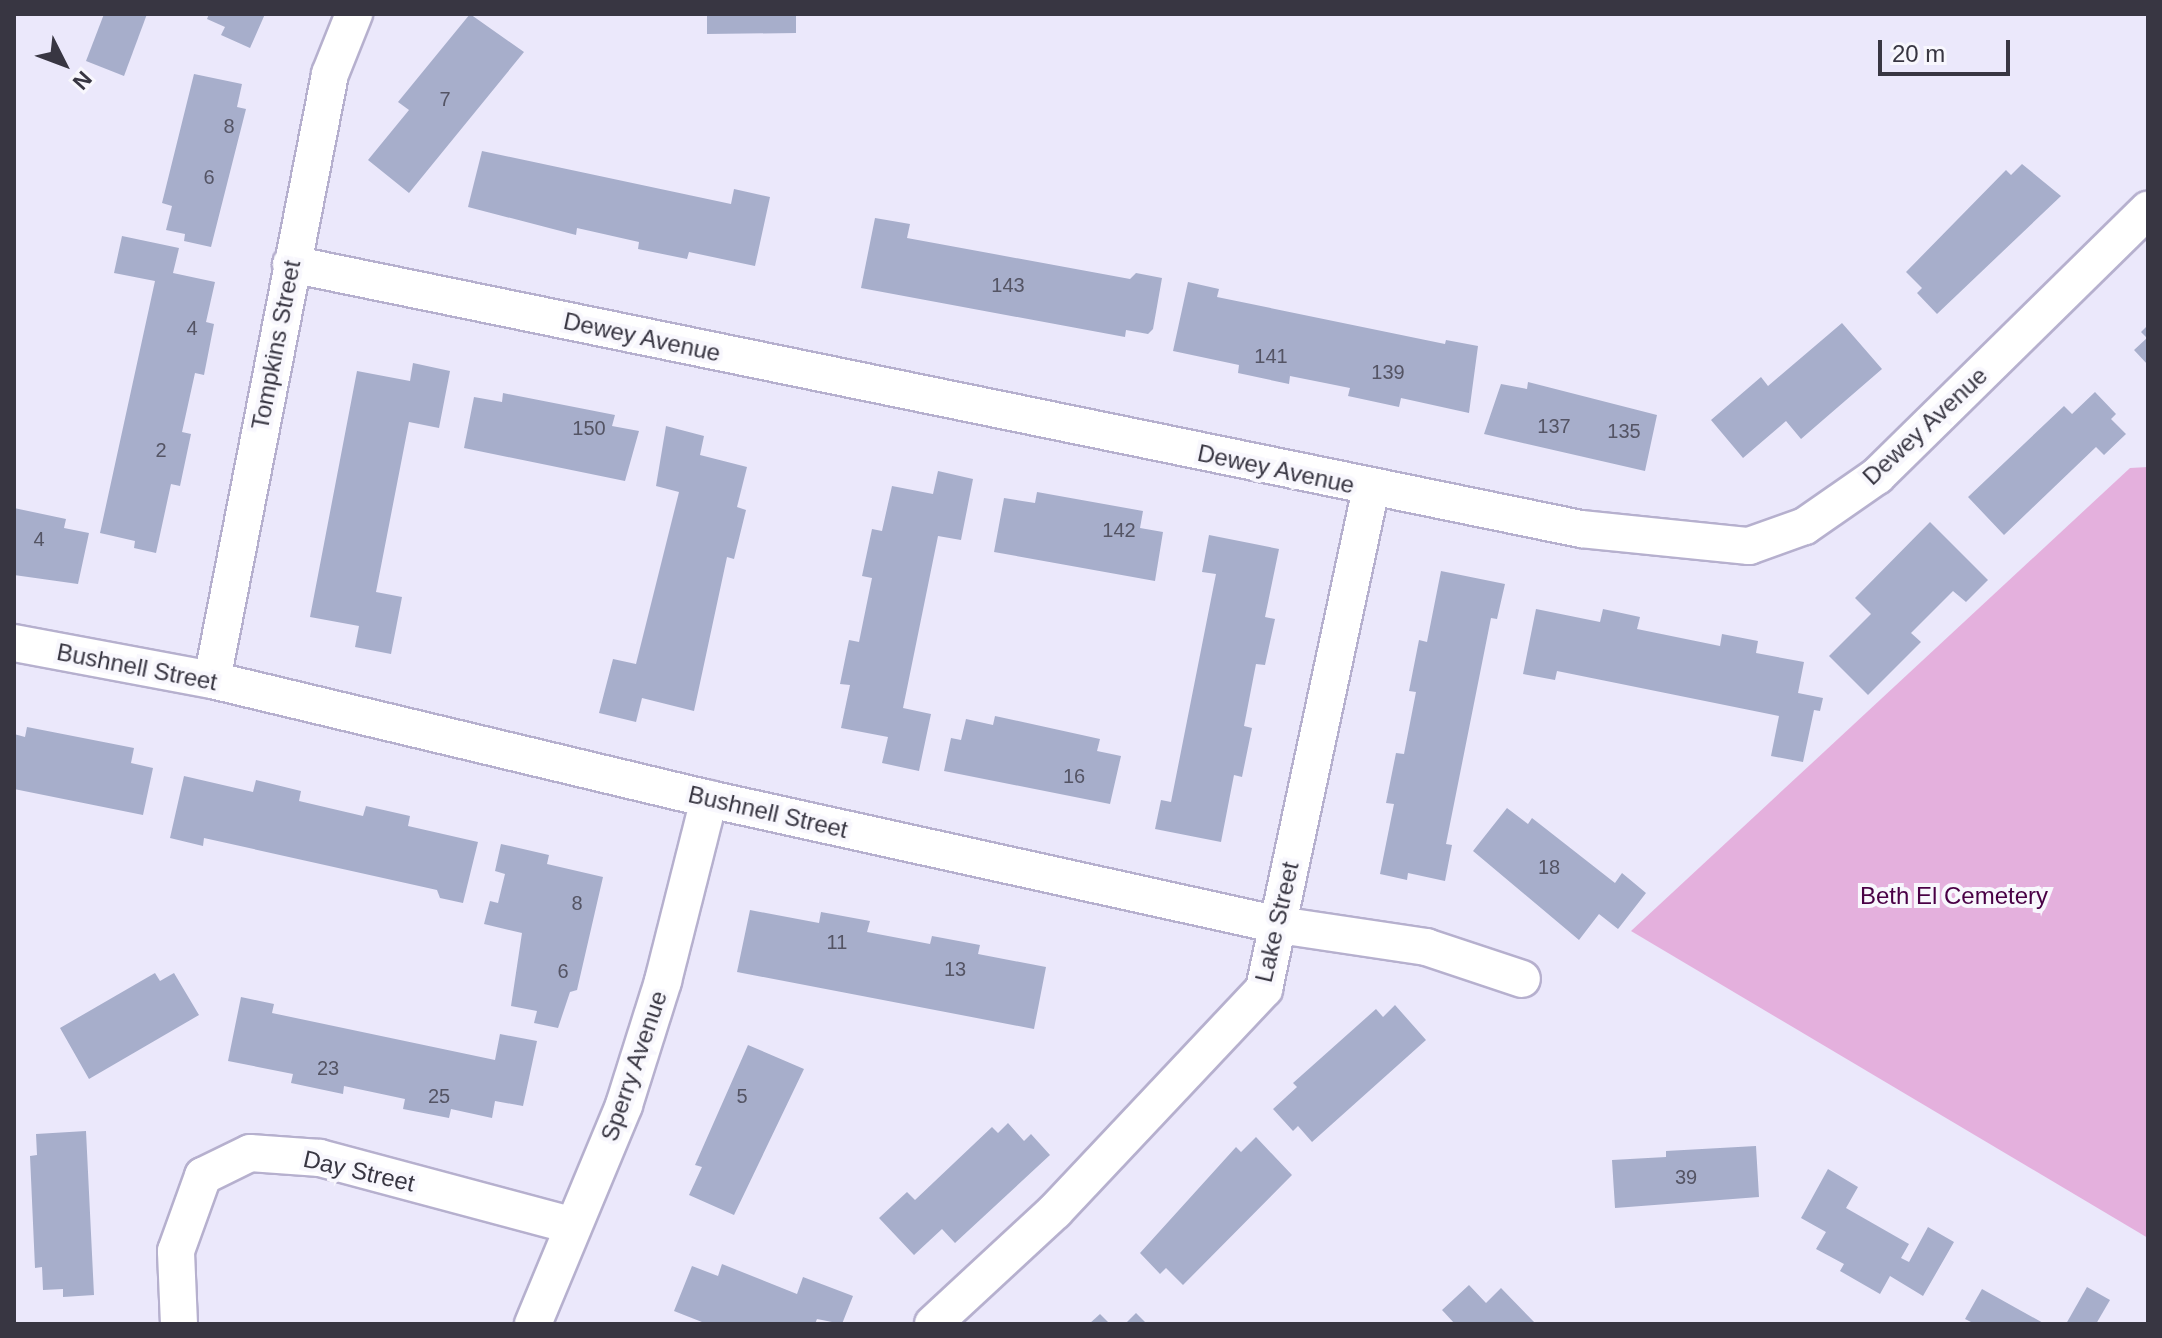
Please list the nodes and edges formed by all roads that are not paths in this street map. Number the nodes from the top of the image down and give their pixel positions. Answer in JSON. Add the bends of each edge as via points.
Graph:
{"nodes":[{"id":1,"x":354,"y":14,"type":"edge"},
{"id":2,"x":2148,"y":210,"type":"edge"},
{"id":3,"x":291,"y":264,"type":"junction"},
{"id":4,"x":1371,"y":488,"type":"junction"},
{"id":5,"x":14,"y":643,"type":"edge"},
{"id":6,"x":212,"y":680,"type":"junction"},
{"id":7,"x":709,"y":799,"type":"junction"},
{"id":8,"x":1279,"y":925,"type":"junction"},
{"id":9,"x":1522,"y":979,"type":"dead end"},
{"id":10,"x":573,"y":1226,"type":"junction"},
{"id":11,"x":179,"y":1324,"type":"edge"},
{"id":12,"x":533,"y":1324,"type":"edge"},
{"id":13,"x":933,"y":1324,"type":"edge"}],
"edges":[{"from":1,"to":3,"type":"street","name":"Tompkins Street","via":[[330,74]]},
{"from":2,"to":4,"type":"street","name":"Dewey Avenue","via":[[1877,476],[1805,526],[1749,546],[1581,529]]},
{"from":3,"to":4,"type":"street","name":"Dewey Avenue"},
{"from":3,"to":6,"type":"street","name":"Tompkins Street"},
{"from":4,"to":8,"type":"street","name":"Lake Street"},
{"from":5,"to":6,"type":"street","name":"Bushnell Street"},
{"from":6,"to":7,"type":"street","name":"Bushnell Street"},
{"from":7,"to":8,"type":"street","name":"Bushnell Street"},
{"from":7,"to":10,"type":"street","name":"Sperry Avenue","via":[[663,981],[624,1105]]},
{"from":8,"to":9,"type":"street","name":"Bushnell Street","via":[[1426,947]]},
{"from":8,"to":13,"type":"street","name":"Lake Street","via":[[1264,989],[1055,1211]]},
{"from":10,"to":11,"type":"street","name":"Day Street","via":[[320,1158],[250,1153],[203,1176],[176,1251]]},
{"from":10,"to":12,"type":"street","name":"Sperry Avenue"}]}
